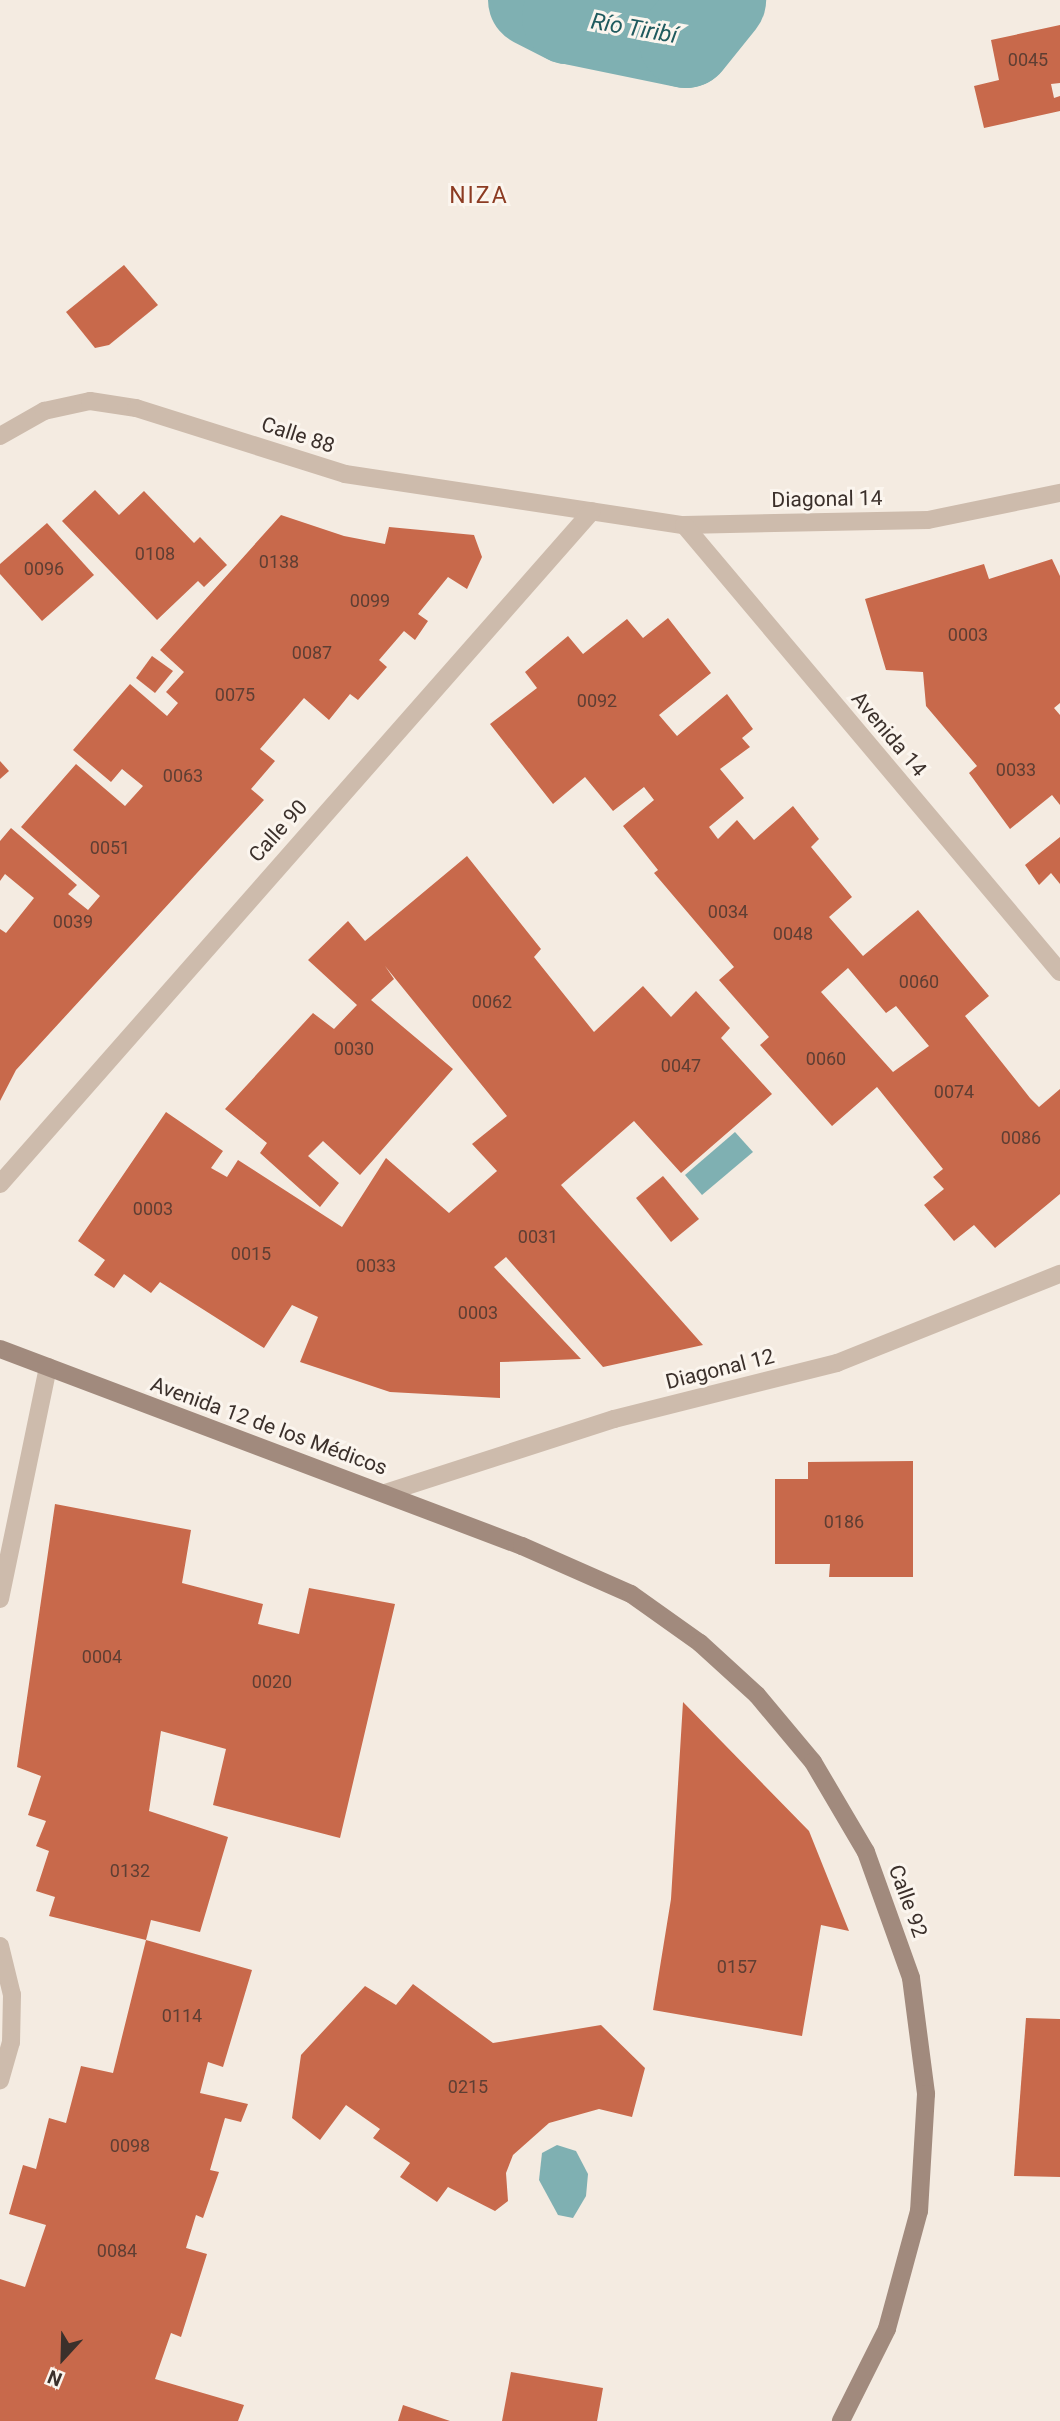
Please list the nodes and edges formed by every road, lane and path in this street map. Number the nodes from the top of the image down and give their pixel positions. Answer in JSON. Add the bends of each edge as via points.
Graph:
{"nodes":[{"id":1,"x":0,"y":436,"type":"edge"},
{"id":2,"x":1060,"y":493,"type":"edge"},
{"id":3,"x":592,"y":511,"type":"junction"},
{"id":4,"x":684,"y":524,"type":"junction"},
{"id":5,"x":1060,"y":972,"type":"edge"},
{"id":6,"x":0,"y":1184,"type":"edge"},
{"id":7,"x":1060,"y":1274,"type":"edge"},
{"id":8,"x":0,"y":1349,"type":"edge"},
{"id":9,"x":48,"y":1367,"type":"junction"},
{"id":10,"x":385,"y":1493,"type":"junction"},
{"id":11,"x":522,"y":1546,"type":"joint"},
{"id":12,"x":0,"y":1600,"type":"edge"},
{"id":13,"x":0,"y":1946,"type":"edge"},
{"id":14,"x":0,"y":2080,"type":"edge"},
{"id":15,"x":841,"y":2421,"type":"edge"}],
"edges":[{"from":1,"to":3,"type":"street","name":"Calle 88","via":[[44,411],[90,401],[136,408],[345,474]]},
{"from":2,"to":4,"type":"street","name":"Diagonal 14","via":[[928,520]]},
{"from":3,"to":4,"type":"street","name":"Diagonal 14"},
{"from":3,"to":6,"type":"street","name":"Calle 90"},
{"from":4,"to":5,"type":"street","name":"Avenida 14"},
{"from":7,"to":10,"type":"street","name":"Diagonal 12","via":[[837,1363],[614,1419]]},
{"from":8,"to":9,"type":"main road","name":"Avenida 12 de los Médicos"},
{"from":9,"to":10,"type":"main road","name":"Avenida 12 de los Médicos"},
{"from":9,"to":12,"type":"street"},
{"from":10,"to":11,"type":"main road","name":"Avenida 12 de los Médicos"},
{"from":11,"to":15,"type":"main road","name":"Calle 92","via":[[631,1594],[700,1643],[757,1695],[813,1762],[866,1852],[911,1978],[926,2094],[919,2211],[887,2329]]},
{"from":13,"to":14,"type":"street","via":[[12,1995],[11,2042]]}]}
